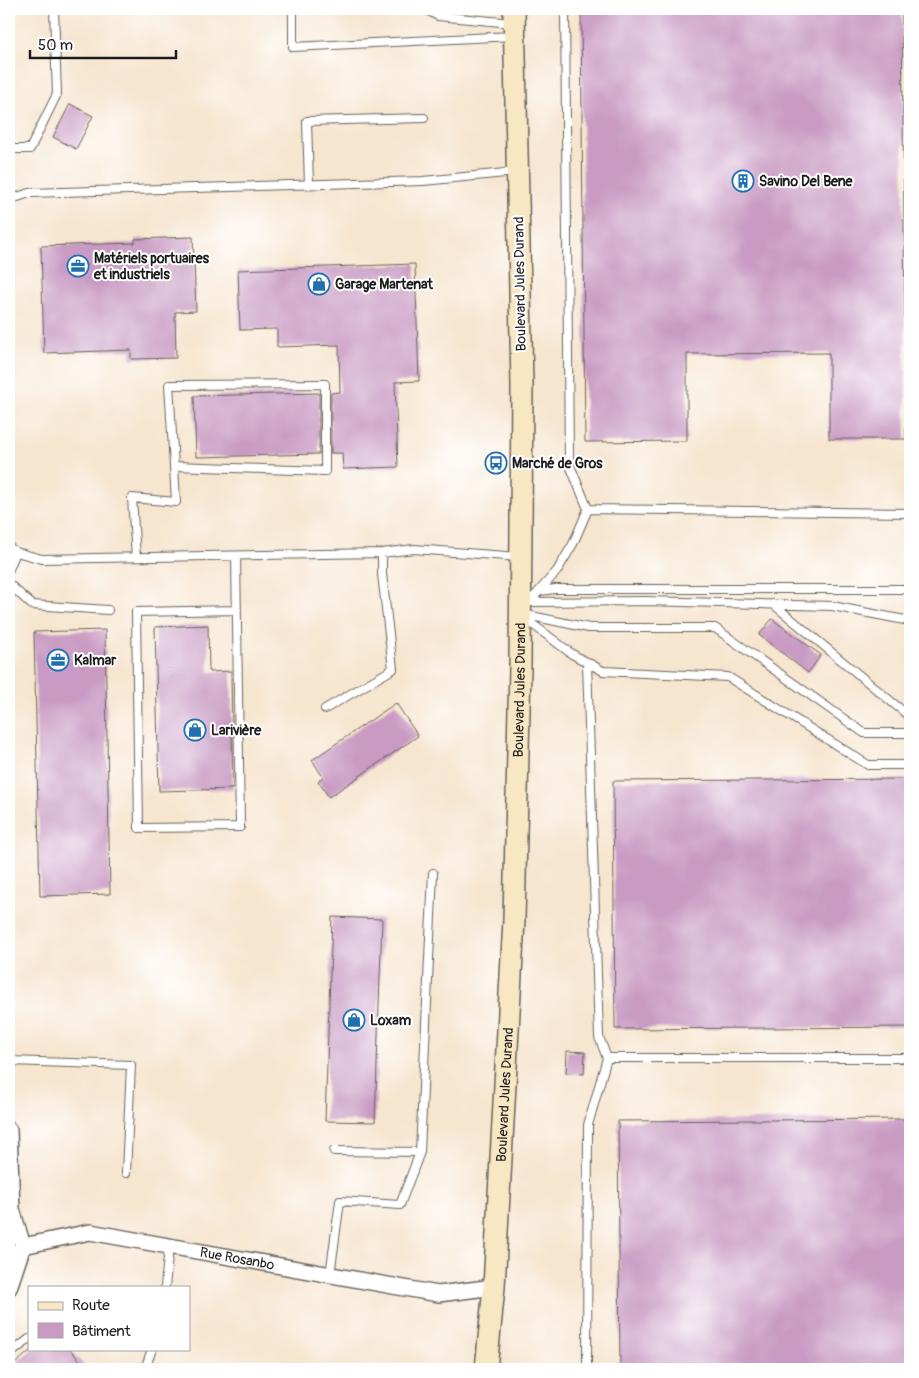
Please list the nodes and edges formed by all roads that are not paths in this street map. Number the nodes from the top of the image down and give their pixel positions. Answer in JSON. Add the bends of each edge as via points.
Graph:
{"nodes":[{"id":1,"x":54,"y":9,"type":"edge"},
{"id":2,"x":293,"y":9,"type":"edge"},
{"id":3,"x":425,"y":9,"type":"edge"},
{"id":4,"x":565,"y":9,"type":"edge"},
{"id":5,"x":514,"y":23,"type":"edge"},
{"id":6,"x":424,"y":118,"type":"dead end"},
{"id":7,"x":9,"y":149,"type":"edge"},
{"id":8,"x":518,"y":172,"type":"junction"},
{"id":9,"x":309,"y":185,"type":"junction"},
{"id":10,"x":10,"y":200,"type":"edge"},
{"id":11,"x":174,"y":466,"type":"junction"},
{"id":12,"x":588,"y":509,"type":"junction"},
{"id":13,"x":910,"y":513,"type":"edge"},
{"id":14,"x":9,"y":547,"type":"edge"},
{"id":15,"x":16,"y":552,"type":"junction"},
{"id":16,"x":382,"y":553,"type":"junction"},
{"id":17,"x":236,"y":556,"type":"junction"},
{"id":18,"x":520,"y":557,"type":"junction"},
{"id":19,"x":136,"y":558,"type":"junction"},
{"id":20,"x":9,"y":569,"type":"edge"},
{"id":21,"x":9,"y":584,"type":"edge"},
{"id":22,"x":910,"y":588,"type":"edge"},
{"id":23,"x":540,"y":591,"type":"junction"},
{"id":24,"x":773,"y":604,"type":"junction"},
{"id":25,"x":525,"y":608,"type":"junction"},
{"id":26,"x":108,"y":610,"type":"dead end"},
{"id":27,"x":237,"y":610,"type":"junction"},
{"id":28,"x":910,"y":621,"type":"edge"},
{"id":29,"x":587,"y":662,"type":"junction"},
{"id":30,"x":325,"y":709,"type":"dead end"},
{"id":31,"x":910,"y":717,"type":"edge"},
{"id":32,"x":910,"y":733,"type":"edge"},
{"id":33,"x":910,"y":765,"type":"edge"},
{"id":34,"x":433,"y":873,"type":"dead end"},
{"id":35,"x":607,"y":1058,"type":"junction"},
{"id":36,"x":910,"y":1058,"type":"edge"},
{"id":37,"x":9,"y":1061,"type":"edge"},
{"id":38,"x":9,"y":1130,"type":"edge"},
{"id":39,"x":334,"y":1151,"type":"dead end"},
{"id":40,"x":420,"y":1152,"type":"junction"},
{"id":41,"x":126,"y":1173,"type":"dead end"},
{"id":42,"x":169,"y":1246,"type":"junction"},
{"id":43,"x":16,"y":1248,"type":"edge"},
{"id":44,"x":330,"y":1275,"type":"junction"},
{"id":45,"x":165,"y":1286,"type":"edge"},
{"id":46,"x":494,"y":1287,"type":"junction"},
{"id":47,"x":9,"y":1288,"type":"edge"},
{"id":48,"x":28,"y":1340,"type":"edge"},
{"id":49,"x":152,"y":1350,"type":"edge"},
{"id":50,"x":9,"y":1355,"type":"edge"},
{"id":51,"x":145,"y":1369,"type":"edge"},
{"id":52,"x":486,"y":1369,"type":"edge"},
{"id":53,"x":587,"y":1369,"type":"edge"}],
"edges":[{"from":1,"to":7,"type":"lane","via":[[57,94],[30,149]]},
{"from":2,"to":5,"type":"lane","via":[[293,47]]},
{"from":3,"to":5,"type":"lane","via":[[438,16]]},
{"from":4,"to":12,"type":"lane","via":[[569,463]]},
{"from":5,"to":8,"type":"main road","name":"Boulevard Jules Durand"},
{"from":6,"to":9,"type":"lane","via":[[307,121]]},
{"from":7,"to":10,"type":"lane"},
{"from":8,"to":9,"type":"lane","via":[[423,181]]},
{"from":8,"to":18,"type":"main road","name":"Boulevard Jules Durand","via":[[522,385]]},
{"from":9,"to":10,"type":"lane","via":[[29,193]]},
{"from":11,"to":11,"type":"lane","via":[[326,471],[325,384],[169,385]]},
{"from":11,"to":19,"type":"lane","via":[[176,502],[132,498]]},
{"from":12,"to":13,"type":"lane"},
{"from":12,"to":23,"type":"lane","via":[[573,544]]},
{"from":14,"to":15,"type":"lane"},
{"from":15,"to":19,"type":"lane","via":[[42,559]]},
{"from":15,"to":20,"type":"lane"},
{"from":16,"to":17,"type":"lane"},
{"from":16,"to":18,"type":"lane","via":[[414,549]]},
{"from":16,"to":30,"type":"lane","via":[[393,669]]},
{"from":17,"to":19,"type":"lane"},
{"from":17,"to":27,"type":"lane"},
{"from":18,"to":25,"type":"main road","name":"Boulevard Jules Durand"},
{"from":21,"to":26,"type":"lane","via":[[32,605]]},
{"from":22,"to":23,"type":"lane"},
{"from":23,"to":25,"type":"lane"},
{"from":24,"to":25,"type":"lane","via":[[644,601]]},
{"from":24,"to":28,"type":"lane","via":[[832,606]]},
{"from":24,"to":31,"type":"lane"},
{"from":25,"to":29,"type":"lane","via":[[572,654]]},
{"from":25,"to":32,"type":"lane","via":[[588,628],[715,628],[864,733]]},
{"from":25,"to":46,"type":"main road","name":"Boulevard Jules Durand","via":[[514,920]]},
{"from":27,"to":27,"type":"lane","via":[[240,826],[139,828],[136,612]]},
{"from":29,"to":33,"type":"lane","via":[[603,671],[728,677],[868,765]]},
{"from":29,"to":35,"type":"lane","via":[[599,1037]]},
{"from":34,"to":40,"type":"lane"},
{"from":35,"to":36,"type":"lane"},
{"from":35,"to":53,"type":"lane","via":[[588,1125]]},
{"from":37,"to":41,"type":"lane","via":[[131,1065]]},
{"from":38,"to":43,"type":"street"},
{"from":39,"to":40,"type":"lane"},
{"from":40,"to":44,"type":"lane","via":[[400,1205],[340,1201]]},
{"from":42,"to":43,"type":"street","name":"Rue Rosanbo","via":[[90,1232]]},
{"from":42,"to":44,"type":"street","name":"Rue Rosanbo"},
{"from":42,"to":45,"type":"lane"},
{"from":43,"to":47,"type":"street"},
{"from":44,"to":46,"type":"street","name":"Rue Rosanbo","via":[[438,1294]]},
{"from":46,"to":52,"type":"main road","name":"Boulevard Jules Durand"},
{"from":48,"to":50,"type":"lane"},
{"from":49,"to":51,"type":"lane"}]}
